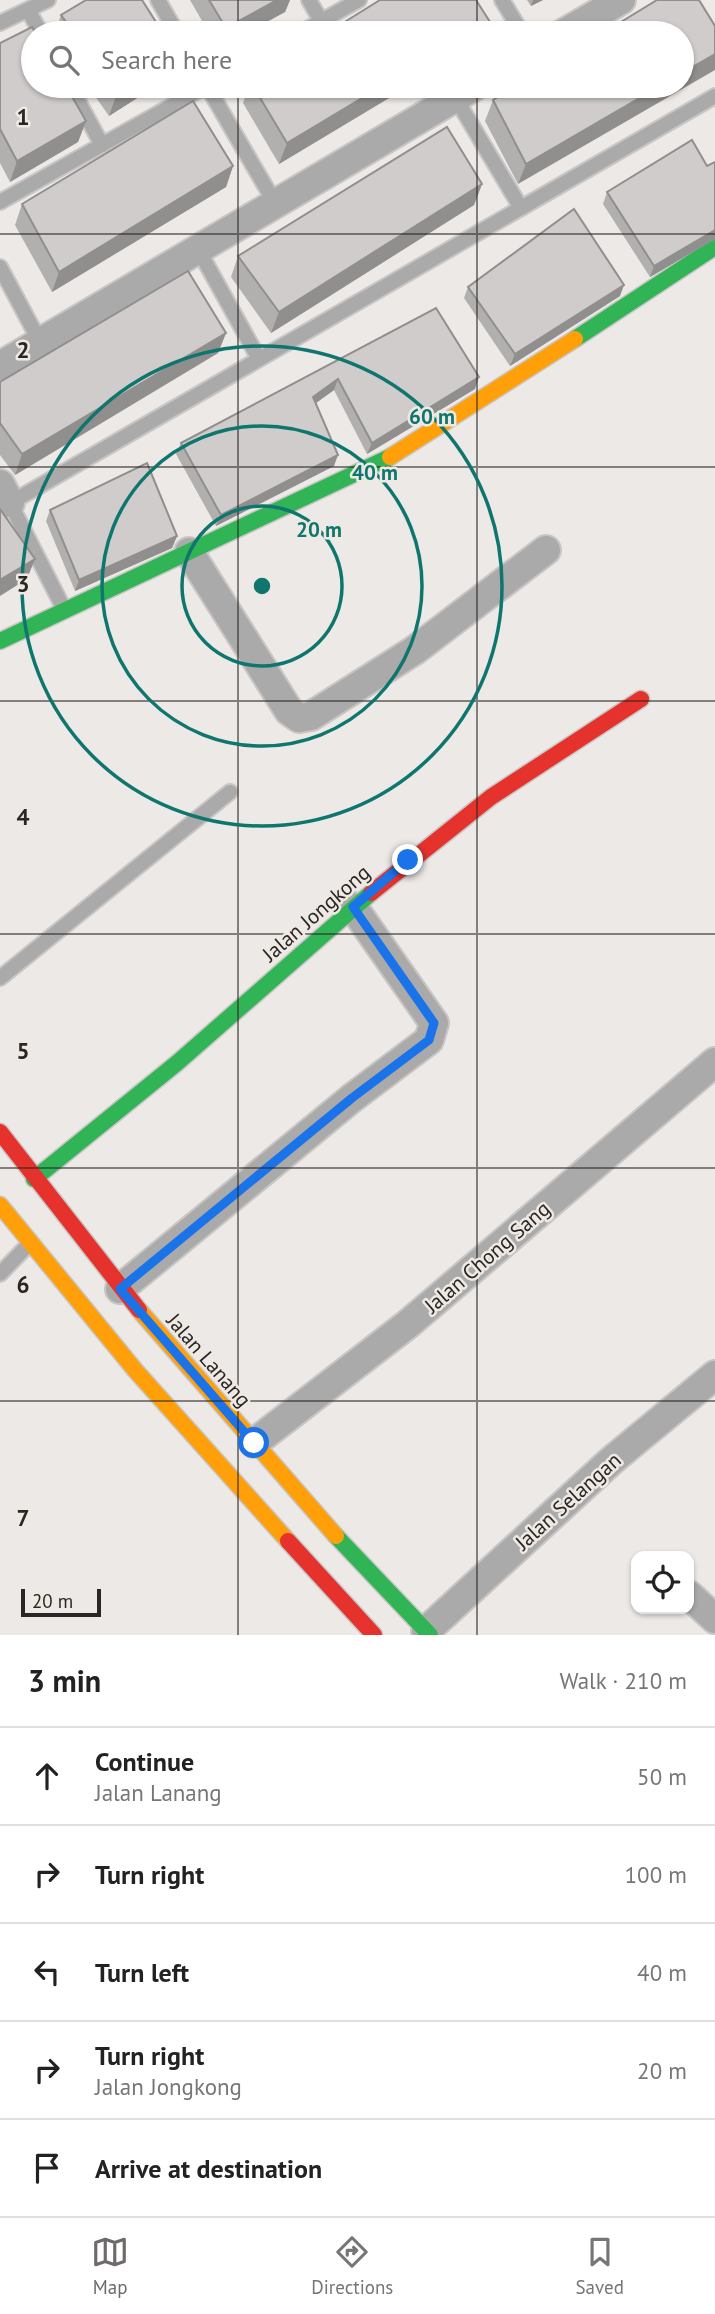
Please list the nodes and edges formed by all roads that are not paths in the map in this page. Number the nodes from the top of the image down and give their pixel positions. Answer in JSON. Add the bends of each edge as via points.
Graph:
{"nodes":[{"id":1,"x":48,"y":0,"type":"edge"},
{"id":2,"x":158,"y":0,"type":"edge"},
{"id":3,"x":309,"y":0,"type":"edge"},
{"id":4,"x":359,"y":0,"type":"edge"},
{"id":5,"x":502,"y":0,"type":"edge"},
{"id":6,"x":621,"y":0,"type":"edge"},
{"id":7,"x":28,"y":9,"type":"junction"},
{"id":8,"x":34,"y":21,"type":"edge"},
{"id":9,"x":170,"y":21,"type":"edge"},
{"id":10,"x":320,"y":21,"type":"edge"},
{"id":11,"x":323,"y":21,"type":"edge"},
{"id":12,"x":515,"y":21,"type":"edge"},
{"id":13,"x":585,"y":21,"type":"edge"},
{"id":14,"x":0,"y":23,"type":"edge"},
{"id":15,"x":715,"y":96,"type":"edge"},
{"id":16,"x":76,"y":98,"type":"edge"},
{"id":17,"x":186,"y":98,"type":"edge"},
{"id":18,"x":214,"y":98,"type":"edge"},
{"id":19,"x":455,"y":98,"type":"edge"},
{"id":20,"x":468,"y":98,"type":"edge"},
{"id":21,"x":102,"y":145,"type":"junction"},
{"id":22,"x":0,"y":202,"type":"edge"},
{"id":23,"x":275,"y":203,"type":"junction"},
{"id":24,"x":521,"y":208,"type":"junction"},
{"id":25,"x":715,"y":247,"type":"edge"},
{"id":26,"x":198,"y":249,"type":"junction"},
{"id":27,"x":0,"y":267,"type":"edge"},
{"id":28,"x":40,"y":342,"type":"junction"},
{"id":29,"x":259,"y":359,"type":"junction"},
{"id":30,"x":0,"y":366,"type":"edge"},
{"id":31,"x":5,"y":494,"type":"edge"},
{"id":32,"x":547,"y":550,"type":"dead end"},
{"id":33,"x":189,"y":552,"type":"junction"},
{"id":34,"x":66,"y":611,"type":"junction"},
{"id":35,"x":0,"y":641,"type":"edge"},
{"id":36,"x":641,"y":699,"type":"dead end"},
{"id":37,"x":230,"y":792,"type":"dead end"},
{"id":38,"x":353,"y":907,"type":"junction"},
{"id":39,"x":0,"y":978,"type":"edge"},
{"id":40,"x":715,"y":1062,"type":"edge"},
{"id":41,"x":0,"y":1132,"type":"edge"},
{"id":42,"x":34,"y":1179,"type":"junction"},
{"id":43,"x":0,"y":1205,"type":"edge"},
{"id":44,"x":29,"y":1244,"type":"junction"},
{"id":45,"x":0,"y":1274,"type":"edge"},
{"id":46,"x":120,"y":1289,"type":"junction"},
{"id":47,"x":715,"y":1375,"type":"edge"},
{"id":48,"x":254,"y":1443,"type":"junction"},
{"id":49,"x":694,"y":1600,"type":"edge"},
{"id":50,"x":715,"y":1619,"type":"edge"},
{"id":51,"x":428,"y":1633,"type":"edge"},
{"id":52,"x":374,"y":1635,"type":"edge"}],
"edges":[{"from":1,"to":7,"type":"lane"},
{"from":2,"to":9,"type":"lane"},
{"from":3,"to":10,"type":"lane"},
{"from":4,"to":11,"type":"lane"},
{"from":5,"to":12,"type":"lane"},
{"from":6,"to":13,"type":"street"},
{"from":7,"to":8,"type":"lane"},
{"from":7,"to":14,"type":"lane"},
{"from":15,"to":24,"type":"lane"},
{"from":16,"to":21,"type":"lane"},
{"from":17,"to":21,"type":"lane"},
{"from":18,"to":23,"type":"lane"},
{"from":19,"to":23,"type":"street"},
{"from":20,"to":24,"type":"lane"},
{"from":21,"to":22,"type":"lane"},
{"from":23,"to":26,"type":"street"},
{"from":24,"to":29,"type":"lane"},
{"from":25,"to":33,"type":"street","via":[[404,450]]},
{"from":26,"to":28,"type":"street"},
{"from":26,"to":29,"type":"lane"},
{"from":27,"to":28,"type":"lane"},
{"from":28,"to":30,"type":"street"},
{"from":29,"to":31,"type":"lane"},
{"from":31,"to":34,"type":"lane"},
{"from":32,"to":33,"type":"street","via":[[415,650],[311,716],[299,718],[289,711]]},
{"from":33,"to":34,"type":"street"},
{"from":34,"to":35,"type":"street"},
{"from":36,"to":38,"type":"street","name":"Jalan Jongkong","via":[[491,797]]},
{"from":37,"to":39,"type":"lane"},
{"from":38,"to":42,"type":"street","name":"Jalan Jongkong","via":[[177,1063]]},
{"from":38,"to":46,"type":"street","via":[[434,1023],[429,1040]]},
{"from":40,"to":48,"type":"street","name":"Jalan Chong Sang","via":[[408,1324]]},
{"from":41,"to":42,"type":"street","name":"Jalan Lanang"},
{"from":42,"to":46,"type":"street","name":"Jalan Lanang"},
{"from":43,"to":44,"type":"street"},
{"from":44,"to":45,"type":"lane"},
{"from":44,"to":52,"type":"street","via":[[236,1484]]},
{"from":46,"to":48,"type":"street","name":"Jalan Lanang"},
{"from":47,"to":51,"type":"street","name":"Jalan Selangan","via":[[611,1461]]},
{"from":48,"to":51,"type":"street","name":"Jalan Lanang"},
{"from":49,"to":50,"type":"street"}]}
